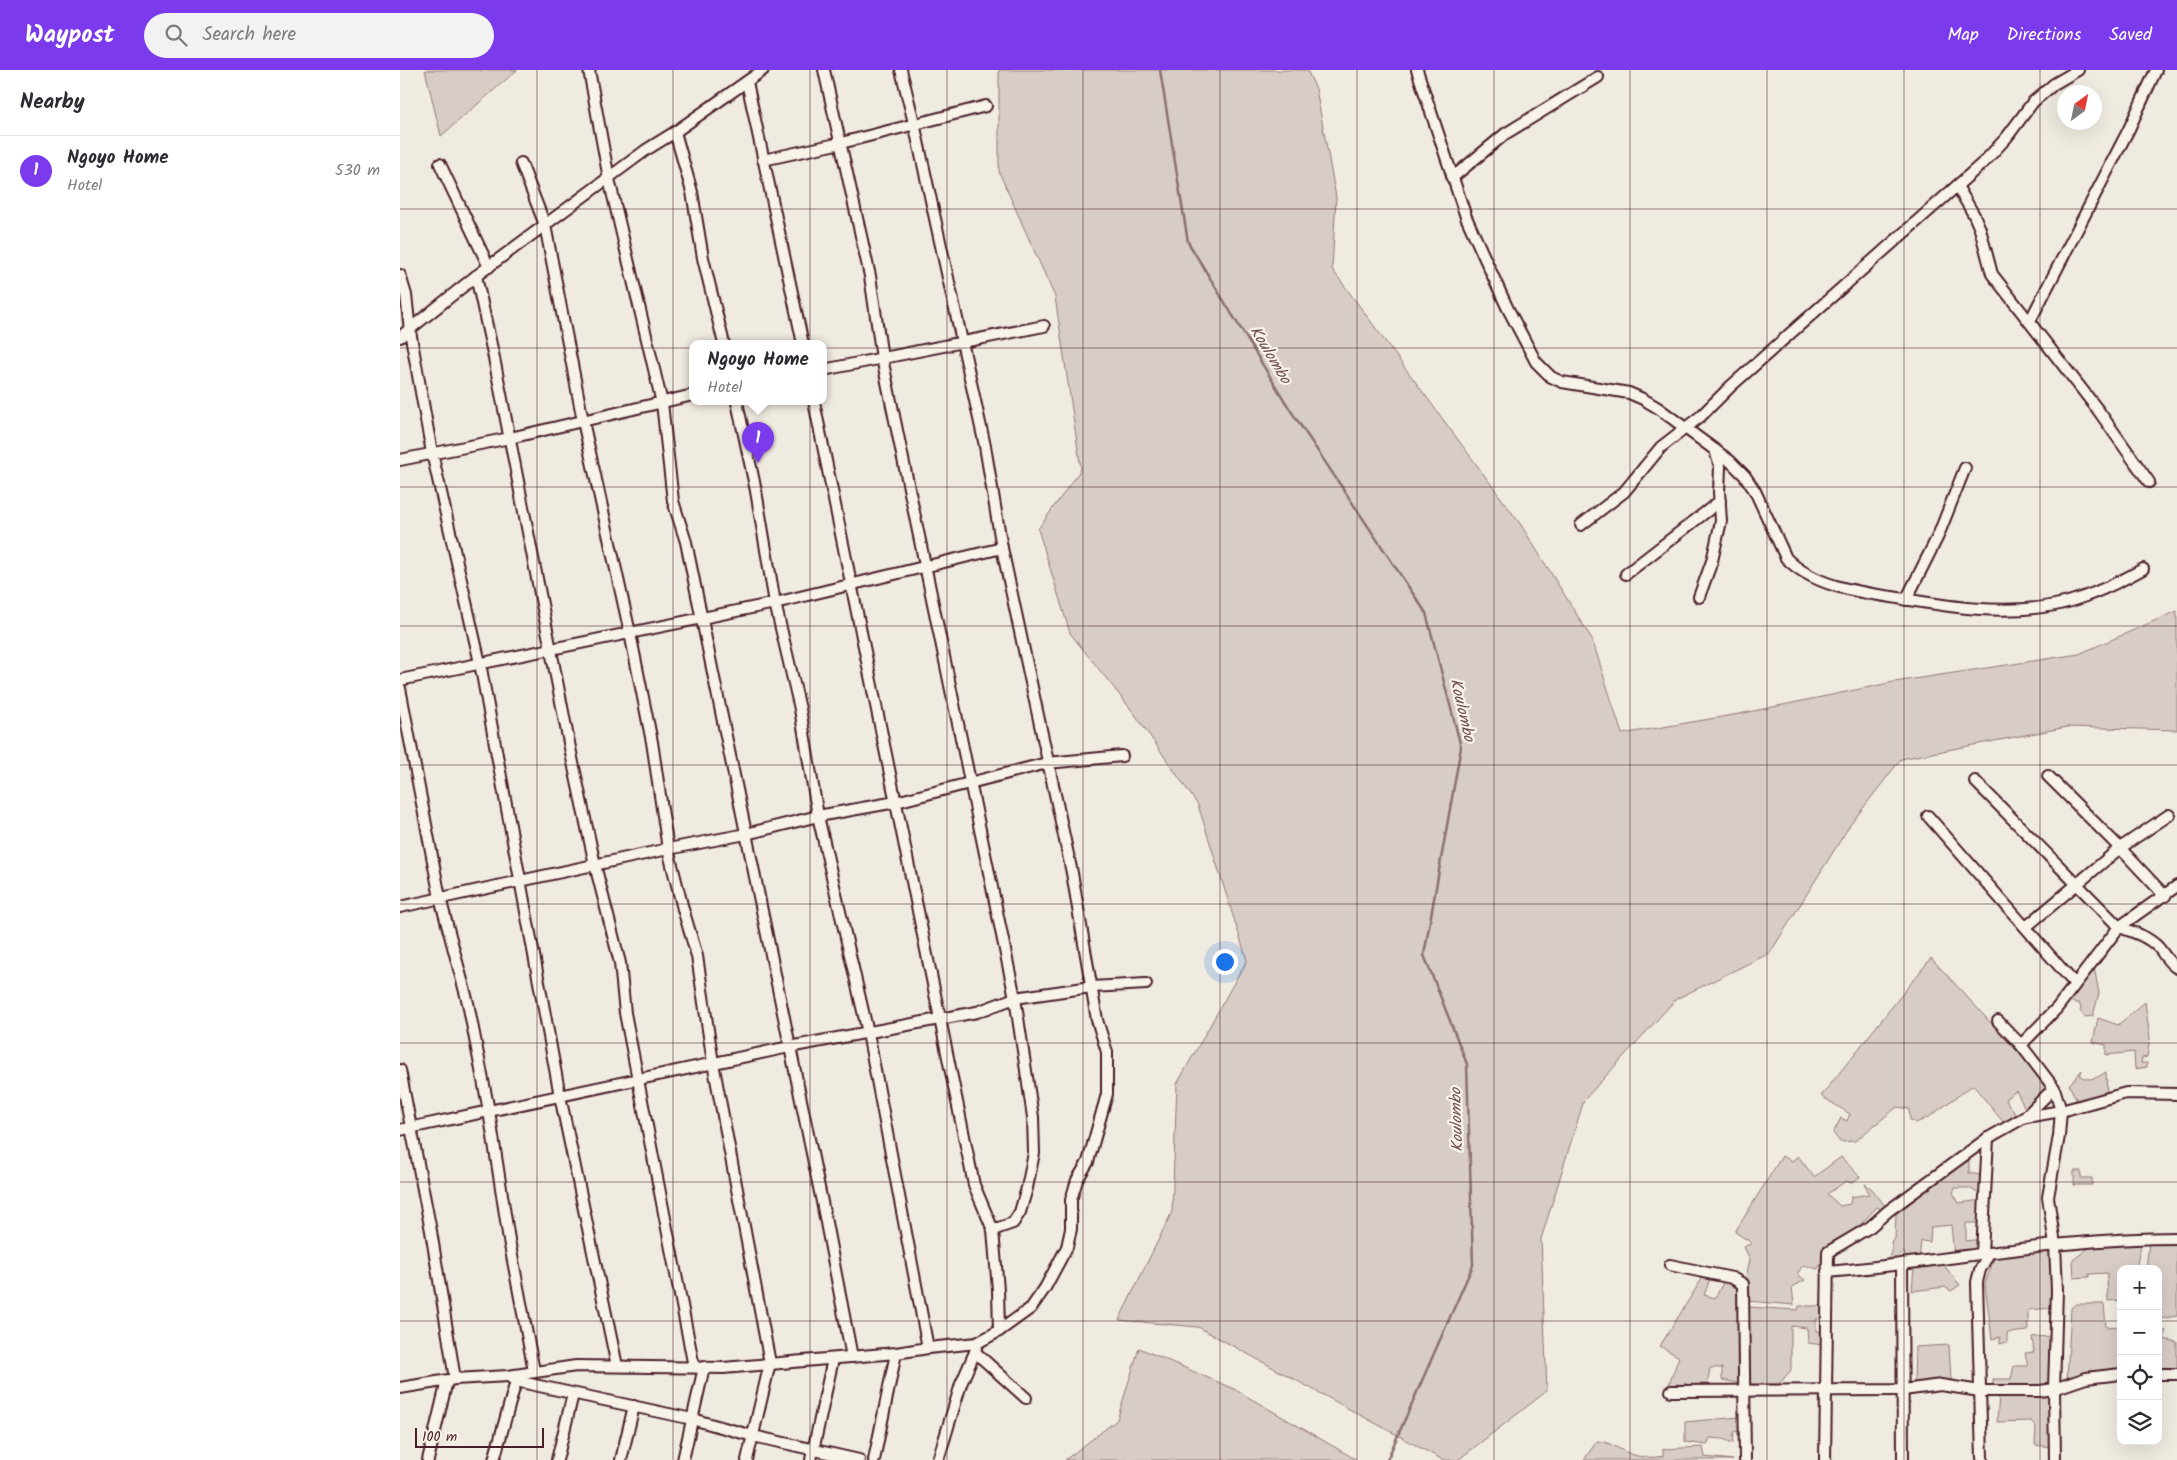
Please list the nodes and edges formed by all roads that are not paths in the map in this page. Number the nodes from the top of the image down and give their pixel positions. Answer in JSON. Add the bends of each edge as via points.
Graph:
{"nodes":[{"id":1,"x":589,"y":70,"type":"edge"},
{"id":2,"x":763,"y":70,"type":"edge"},
{"id":3,"x":824,"y":70,"type":"edge"},
{"id":4,"x":901,"y":70,"type":"edge"},
{"id":5,"x":1417,"y":70,"type":"edge"},
{"id":6,"x":2078,"y":70,"type":"edge"},
{"id":7,"x":2156,"y":70,"type":"edge"},
{"id":8,"x":1598,"y":77,"type":"dead end"},
{"id":9,"x":747,"y":82,"type":"junction"},
{"id":10,"x":986,"y":106,"type":"dead end"},
{"id":11,"x":914,"y":123,"type":"junction"},
{"id":12,"x":675,"y":132,"type":"junction"},
{"id":13,"x":840,"y":143,"type":"junction"},
{"id":14,"x":763,"y":160,"type":"junction"},
{"id":15,"x":521,"y":163,"type":"dead end"},
{"id":16,"x":440,"y":164,"type":"dead end"},
{"id":17,"x":609,"y":178,"type":"junction"},
{"id":18,"x":1452,"y":178,"type":"junction"},
{"id":19,"x":1957,"y":186,"type":"junction"},
{"id":20,"x":545,"y":225,"type":"junction"},
{"id":21,"x":489,"y":267,"type":"junction"},
{"id":22,"x":400,"y":275,"type":"edge"},
{"id":23,"x":476,"y":276,"type":"junction"},
{"id":24,"x":2030,"y":321,"type":"junction"},
{"id":25,"x":1044,"y":326,"type":"dead end"},
{"id":26,"x":410,"y":331,"type":"junction"},
{"id":27,"x":400,"y":337,"type":"edge"},
{"id":28,"x":723,"y":340,"type":"edge"},
{"id":29,"x":802,"y":340,"type":"edge"},
{"id":30,"x":961,"y":342,"type":"junction"},
{"id":31,"x":882,"y":358,"type":"junction"},
{"id":32,"x":827,"y":369,"type":"edge"},
{"id":33,"x":689,"y":396,"type":"edge"},
{"id":34,"x":662,"y":403,"type":"junction"},
{"id":35,"x":738,"y":405,"type":"edge"},
{"id":36,"x":815,"y":405,"type":"edge"},
{"id":37,"x":583,"y":422,"type":"junction"},
{"id":38,"x":1685,"y":427,"type":"junction"},
{"id":39,"x":510,"y":438,"type":"junction"},
{"id":40,"x":1715,"y":450,"type":"junction"},
{"id":41,"x":432,"y":454,"type":"junction"},
{"id":42,"x":400,"y":460,"type":"edge"},
{"id":43,"x":1965,"y":468,"type":"dead end"},
{"id":44,"x":2149,"y":482,"type":"dead end"},
{"id":45,"x":1720,"y":501,"type":"junction"},
{"id":46,"x":1581,"y":525,"type":"dead end"},
{"id":47,"x":1002,"y":548,"type":"junction"},
{"id":48,"x":926,"y":566,"type":"junction"},
{"id":49,"x":2143,"y":569,"type":"dead end"},
{"id":50,"x":1626,"y":574,"type":"dead end"},
{"id":51,"x":851,"y":585,"type":"junction"},
{"id":52,"x":1699,"y":597,"type":"dead end"},
{"id":53,"x":1906,"y":600,"type":"junction"},
{"id":54,"x":775,"y":603,"type":"junction"},
{"id":55,"x":700,"y":618,"type":"junction"},
{"id":56,"x":630,"y":633,"type":"junction"},
{"id":57,"x":551,"y":649,"type":"junction"},
{"id":58,"x":480,"y":664,"type":"junction"},
{"id":59,"x":400,"y":680,"type":"edge"},
{"id":60,"x":400,"y":688,"type":"edge"},
{"id":61,"x":1122,"y":756,"type":"dead end"},
{"id":62,"x":1047,"y":763,"type":"junction"},
{"id":63,"x":2048,"y":776,"type":"dead end"},
{"id":64,"x":1975,"y":781,"type":"dead end"},
{"id":65,"x":969,"y":784,"type":"junction"},
{"id":66,"x":896,"y":802,"type":"junction"},
{"id":67,"x":2169,"y":814,"type":"dead end"},
{"id":68,"x":818,"y":816,"type":"junction"},
{"id":69,"x":1928,"y":816,"type":"dead end"},
{"id":70,"x":746,"y":834,"type":"junction"},
{"id":71,"x":2120,"y":848,"type":"junction"},
{"id":72,"x":668,"y":849,"type":"junction"},
{"id":73,"x":595,"y":865,"type":"junction"},
{"id":74,"x":520,"y":882,"type":"junction"},
{"id":75,"x":2077,"y":885,"type":"junction"},
{"id":76,"x":2177,"y":886,"type":"edge"},
{"id":77,"x":2165,"y":896,"type":"junction"},
{"id":78,"x":440,"y":898,"type":"junction"},
{"id":79,"x":400,"y":907,"type":"edge"},
{"id":80,"x":2118,"y":927,"type":"junction"},
{"id":81,"x":2026,"y":928,"type":"junction"},
{"id":82,"x":2177,"y":968,"type":"edge"},
{"id":83,"x":2074,"y":982,"type":"junction"},
{"id":84,"x":1146,"y":984,"type":"dead end"},
{"id":85,"x":1091,"y":986,"type":"junction"},
{"id":86,"x":1015,"y":998,"type":"junction"},
{"id":87,"x":940,"y":1019,"type":"junction"},
{"id":88,"x":1998,"y":1020,"type":"dead end"},
{"id":89,"x":868,"y":1033,"type":"junction"},
{"id":90,"x":2021,"y":1045,"type":"junction"},
{"id":91,"x":789,"y":1047,"type":"junction"},
{"id":92,"x":713,"y":1063,"type":"junction"},
{"id":93,"x":400,"y":1070,"type":"edge"},
{"id":94,"x":638,"y":1079,"type":"junction"},
{"id":95,"x":2054,"y":1088,"type":"junction"},
{"id":96,"x":2177,"y":1094,"type":"edge"},
{"id":97,"x":560,"y":1096,"type":"junction"},
{"id":98,"x":490,"y":1111,"type":"junction"},
{"id":99,"x":2061,"y":1111,"type":"junction"},
{"id":100,"x":2025,"y":1117,"type":"junction"},
{"id":101,"x":412,"y":1127,"type":"junction"},
{"id":102,"x":400,"y":1130,"type":"edge"},
{"id":103,"x":1988,"y":1138,"type":"junction"},
{"id":104,"x":993,"y":1230,"type":"junction"},
{"id":105,"x":2177,"y":1238,"type":"edge"},
{"id":106,"x":2055,"y":1246,"type":"junction"},
{"id":107,"x":1985,"y":1253,"type":"junction"},
{"id":108,"x":1902,"y":1264,"type":"junction"},
{"id":109,"x":1670,"y":1265,"type":"dead end"},
{"id":110,"x":1827,"y":1272,"type":"junction"},
{"id":111,"x":998,"y":1331,"type":"junction"},
{"id":112,"x":928,"y":1348,"type":"junction"},
{"id":113,"x":976,"y":1348,"type":"junction"},
{"id":114,"x":896,"y":1353,"type":"junction"},
{"id":115,"x":852,"y":1357,"type":"junction"},
{"id":116,"x":833,"y":1358,"type":"junction"},
{"id":117,"x":770,"y":1363,"type":"junction"},
{"id":118,"x":617,"y":1366,"type":"junction"},
{"id":119,"x":699,"y":1367,"type":"junction"},
{"id":120,"x":534,"y":1371,"type":"junction"},
{"id":121,"x":2117,"y":1374,"type":"edge"},
{"id":122,"x":2162,"y":1374,"type":"edge"},
{"id":123,"x":2177,"y":1374,"type":"edge"},
{"id":124,"x":512,"y":1379,"type":"junction"},
{"id":125,"x":451,"y":1380,"type":"junction"},
{"id":126,"x":400,"y":1388,"type":"edge"},
{"id":127,"x":2054,"y":1388,"type":"junction"},
{"id":128,"x":1825,"y":1389,"type":"junction"},
{"id":129,"x":1903,"y":1390,"type":"junction"},
{"id":130,"x":1671,"y":1391,"type":"dead end"},
{"id":131,"x":1744,"y":1391,"type":"junction"},
{"id":132,"x":1980,"y":1391,"type":"junction"},
{"id":133,"x":573,"y":1394,"type":"junction"},
{"id":134,"x":1026,"y":1398,"type":"dead end"},
{"id":135,"x":634,"y":1406,"type":"junction"},
{"id":136,"x":692,"y":1419,"type":"junction"},
{"id":137,"x":753,"y":1436,"type":"junction"},
{"id":138,"x":813,"y":1449,"type":"junction"},
{"id":139,"x":1982,"y":1458,"type":"dead end"},
{"id":140,"x":428,"y":1460,"type":"edge"},
{"id":141,"x":494,"y":1460,"type":"edge"},
{"id":142,"x":557,"y":1460,"type":"edge"},
{"id":143,"x":620,"y":1460,"type":"edge"},
{"id":144,"x":683,"y":1460,"type":"edge"},
{"id":145,"x":747,"y":1460,"type":"edge"},
{"id":146,"x":811,"y":1460,"type":"edge"},
{"id":147,"x":859,"y":1460,"type":"edge"},
{"id":148,"x":874,"y":1460,"type":"edge"},
{"id":149,"x":938,"y":1460,"type":"edge"},
{"id":150,"x":1745,"y":1460,"type":"edge"},
{"id":151,"x":1825,"y":1460,"type":"edge"},
{"id":152,"x":1903,"y":1460,"type":"edge"},
{"id":153,"x":2055,"y":1460,"type":"edge"}],
"edges":[{"from":1,"to":17,"type":"street"},
{"from":2,"to":9,"type":"street"},
{"from":3,"to":13,"type":"street"},
{"from":4,"to":11,"type":"street"},
{"from":5,"to":18,"type":"street"},
{"from":6,"to":19,"type":"street","via":[[2033,102],[1998,148]]},
{"from":7,"to":24,"type":"street"},
{"from":8,"to":18,"type":"street","via":[[1505,134]]},
{"from":9,"to":12,"type":"street"},
{"from":9,"to":14,"type":"street"},
{"from":10,"to":11,"type":"street"},
{"from":11,"to":13,"type":"street"},
{"from":11,"to":30,"type":"street"},
{"from":12,"to":17,"type":"street"},
{"from":12,"to":28,"type":"street","via":[[692,192],[703,258]]},
{"from":13,"to":14,"type":"street"},
{"from":13,"to":31,"type":"street","via":[[870,276]]},
{"from":14,"to":29,"type":"street"},
{"from":15,"to":20,"type":"street"},
{"from":16,"to":21,"type":"street"},
{"from":17,"to":20,"type":"street"},
{"from":17,"to":34,"type":"street"},
{"from":18,"to":38,"type":"street","via":[[1503,299],[1543,370],[1562,382],[1629,393]]},
{"from":19,"to":24,"type":"street","via":[[1980,229],[1992,274]]},
{"from":19,"to":38,"type":"street"},
{"from":20,"to":21,"type":"street"},
{"from":20,"to":37,"type":"street"},
{"from":21,"to":23,"type":"street"},
{"from":22,"to":26,"type":"street"},
{"from":23,"to":26,"type":"street"},
{"from":23,"to":39,"type":"street"},
{"from":24,"to":44,"type":"street"},
{"from":25,"to":30,"type":"street"},
{"from":26,"to":27,"type":"street"},
{"from":26,"to":41,"type":"street"},
{"from":30,"to":31,"type":"street"},
{"from":30,"to":47,"type":"street","via":[[985,446]]},
{"from":31,"to":32,"type":"street"},
{"from":31,"to":48,"type":"street"},
{"from":33,"to":34,"type":"street"},
{"from":34,"to":37,"type":"street"},
{"from":34,"to":55,"type":"street","via":[[673,501],[686,542]]},
{"from":35,"to":54,"type":"street"},
{"from":36,"to":51,"type":"street"},
{"from":37,"to":39,"type":"street"},
{"from":37,"to":56,"type":"street"},
{"from":38,"to":40,"type":"street"},
{"from":38,"to":46,"type":"street","via":[[1661,447],[1624,492]]},
{"from":39,"to":41,"type":"street"},
{"from":39,"to":57,"type":"street"},
{"from":40,"to":45,"type":"street","via":[[1720,467]]},
{"from":40,"to":53,"type":"street","via":[[1745,476],[1786,558],[1794,566],[1861,592]]},
{"from":41,"to":42,"type":"street"},
{"from":41,"to":58,"type":"street"},
{"from":43,"to":53,"type":"street","via":[[1934,544]]},
{"from":45,"to":50,"type":"street"},
{"from":45,"to":52,"type":"street","via":[[1722,521]]},
{"from":47,"to":48,"type":"street"},
{"from":47,"to":62,"type":"street"},
{"from":48,"to":51,"type":"street"},
{"from":48,"to":65,"type":"street"},
{"from":49,"to":53,"type":"street","via":[[2111,587],[2055,605],[1997,610]]},
{"from":51,"to":54,"type":"street"},
{"from":51,"to":66,"type":"street"},
{"from":54,"to":55,"type":"street"},
{"from":54,"to":68,"type":"street","via":[[800,709]]},
{"from":55,"to":56,"type":"street"},
{"from":55,"to":70,"type":"street"},
{"from":56,"to":57,"type":"street"},
{"from":56,"to":72,"type":"street","via":[[652,742]]},
{"from":57,"to":58,"type":"street"},
{"from":57,"to":73,"type":"street"},
{"from":58,"to":59,"type":"street"},
{"from":58,"to":74,"type":"street"},
{"from":60,"to":78,"type":"street"},
{"from":61,"to":62,"type":"street"},
{"from":62,"to":65,"type":"street"},
{"from":62,"to":85,"type":"street","via":[[1072,873]]},
{"from":63,"to":71,"type":"street"},
{"from":64,"to":75,"type":"street"},
{"from":65,"to":66,"type":"street"},
{"from":65,"to":86,"type":"street"},
{"from":66,"to":68,"type":"street"},
{"from":66,"to":87,"type":"street"},
{"from":67,"to":71,"type":"street"},
{"from":68,"to":70,"type":"street"},
{"from":68,"to":89,"type":"street"},
{"from":69,"to":81,"type":"street"},
{"from":70,"to":72,"type":"street"},
{"from":70,"to":91,"type":"street"},
{"from":71,"to":75,"type":"street"},
{"from":71,"to":77,"type":"street"},
{"from":72,"to":73,"type":"street"},
{"from":72,"to":92,"type":"street","via":[[697,956]]},
{"from":73,"to":74,"type":"street"},
{"from":73,"to":94,"type":"street","via":[[620,963],[625,1014]]},
{"from":74,"to":78,"type":"street"},
{"from":74,"to":97,"type":"street"},
{"from":75,"to":80,"type":"street"},
{"from":75,"to":81,"type":"street"},
{"from":76,"to":77,"type":"street"},
{"from":77,"to":80,"type":"street"},
{"from":78,"to":79,"type":"street"},
{"from":78,"to":98,"type":"street","via":[[468,1003]]},
{"from":80,"to":82,"type":"street","via":[[2150,940]]},
{"from":80,"to":83,"type":"street"},
{"from":81,"to":83,"type":"street"},
{"from":83,"to":90,"type":"street","via":[[2057,1008]]},
{"from":84,"to":85,"type":"street"},
{"from":85,"to":86,"type":"street"},
{"from":85,"to":111,"type":"street","via":[[1107,1052],[1107,1094],[1088,1162],[1076,1180],[1067,1247],[1031,1308]]},
{"from":86,"to":87,"type":"street","via":[[977,1012]]},
{"from":86,"to":104,"type":"street","via":[[1033,1117],[1034,1153],[1020,1212],[1013,1223]]},
{"from":87,"to":89,"type":"street"},
{"from":87,"to":104,"type":"street","via":[[974,1185]]},
{"from":88,"to":90,"type":"street"},
{"from":89,"to":91,"type":"street"},
{"from":89,"to":112,"type":"street"},
{"from":90,"to":95,"type":"street"},
{"from":91,"to":92,"type":"street"},
{"from":91,"to":115,"type":"street"},
{"from":92,"to":94,"type":"street"},
{"from":92,"to":117,"type":"street"},
{"from":93,"to":101,"type":"street"},
{"from":94,"to":97,"type":"street"},
{"from":94,"to":119,"type":"street"},
{"from":95,"to":99,"type":"street"},
{"from":95,"to":100,"type":"street"},
{"from":96,"to":99,"type":"street","via":[[2126,1093]]},
{"from":97,"to":98,"type":"street"},
{"from":97,"to":118,"type":"street"},
{"from":98,"to":101,"type":"street"},
{"from":98,"to":120,"type":"street","via":[[509,1240]]},
{"from":99,"to":100,"type":"street"},
{"from":99,"to":106,"type":"street","via":[[2048,1197]]},
{"from":100,"to":103,"type":"street"},
{"from":101,"to":102,"type":"street"},
{"from":101,"to":125,"type":"street","via":[[431,1231]]},
{"from":103,"to":107,"type":"street"},
{"from":103,"to":110,"type":"street","via":[[1870,1227],[1830,1250]]},
{"from":104,"to":111,"type":"street"},
{"from":105,"to":106,"type":"street"},
{"from":106,"to":107,"type":"street"},
{"from":106,"to":127,"type":"street"},
{"from":107,"to":108,"type":"street"},
{"from":107,"to":132,"type":"street","via":[[1977,1282]]},
{"from":108,"to":110,"type":"street"},
{"from":108,"to":129,"type":"street"},
{"from":109,"to":131,"type":"street","via":[[1732,1278],[1743,1284]]},
{"from":110,"to":128,"type":"street"},
{"from":111,"to":113,"type":"street"},
{"from":112,"to":113,"type":"street"},
{"from":112,"to":114,"type":"street"},
{"from":113,"to":134,"type":"street"},
{"from":113,"to":149,"type":"street","via":[[961,1384]]},
{"from":114,"to":115,"type":"street"},
{"from":114,"to":148,"type":"street"},
{"from":115,"to":116,"type":"street"},
{"from":116,"to":117,"type":"street"},
{"from":116,"to":138,"type":"street"},
{"from":117,"to":119,"type":"street"},
{"from":117,"to":137,"type":"street"},
{"from":118,"to":119,"type":"street"},
{"from":118,"to":120,"type":"street"},
{"from":119,"to":136,"type":"street"},
{"from":120,"to":124,"type":"street"},
{"from":121,"to":127,"type":"street","via":[[2086,1378]]},
{"from":122,"to":123,"type":"street"},
{"from":124,"to":125,"type":"street"},
{"from":124,"to":133,"type":"street"},
{"from":124,"to":141,"type":"street"},
{"from":125,"to":126,"type":"street"},
{"from":125,"to":140,"type":"street"},
{"from":127,"to":132,"type":"street"},
{"from":127,"to":153,"type":"street"},
{"from":128,"to":129,"type":"street"},
{"from":128,"to":131,"type":"street"},
{"from":128,"to":151,"type":"street"},
{"from":129,"to":132,"type":"street","via":[[1941,1385]]},
{"from":129,"to":152,"type":"street"},
{"from":130,"to":131,"type":"street"},
{"from":131,"to":150,"type":"street"},
{"from":132,"to":139,"type":"street"},
{"from":133,"to":135,"type":"street"},
{"from":133,"to":142,"type":"street"},
{"from":135,"to":136,"type":"street"},
{"from":135,"to":143,"type":"street"},
{"from":136,"to":137,"type":"street"},
{"from":136,"to":144,"type":"street"},
{"from":137,"to":138,"type":"street"},
{"from":137,"to":145,"type":"street"},
{"from":138,"to":146,"type":"street"},
{"from":138,"to":147,"type":"street"}]}
